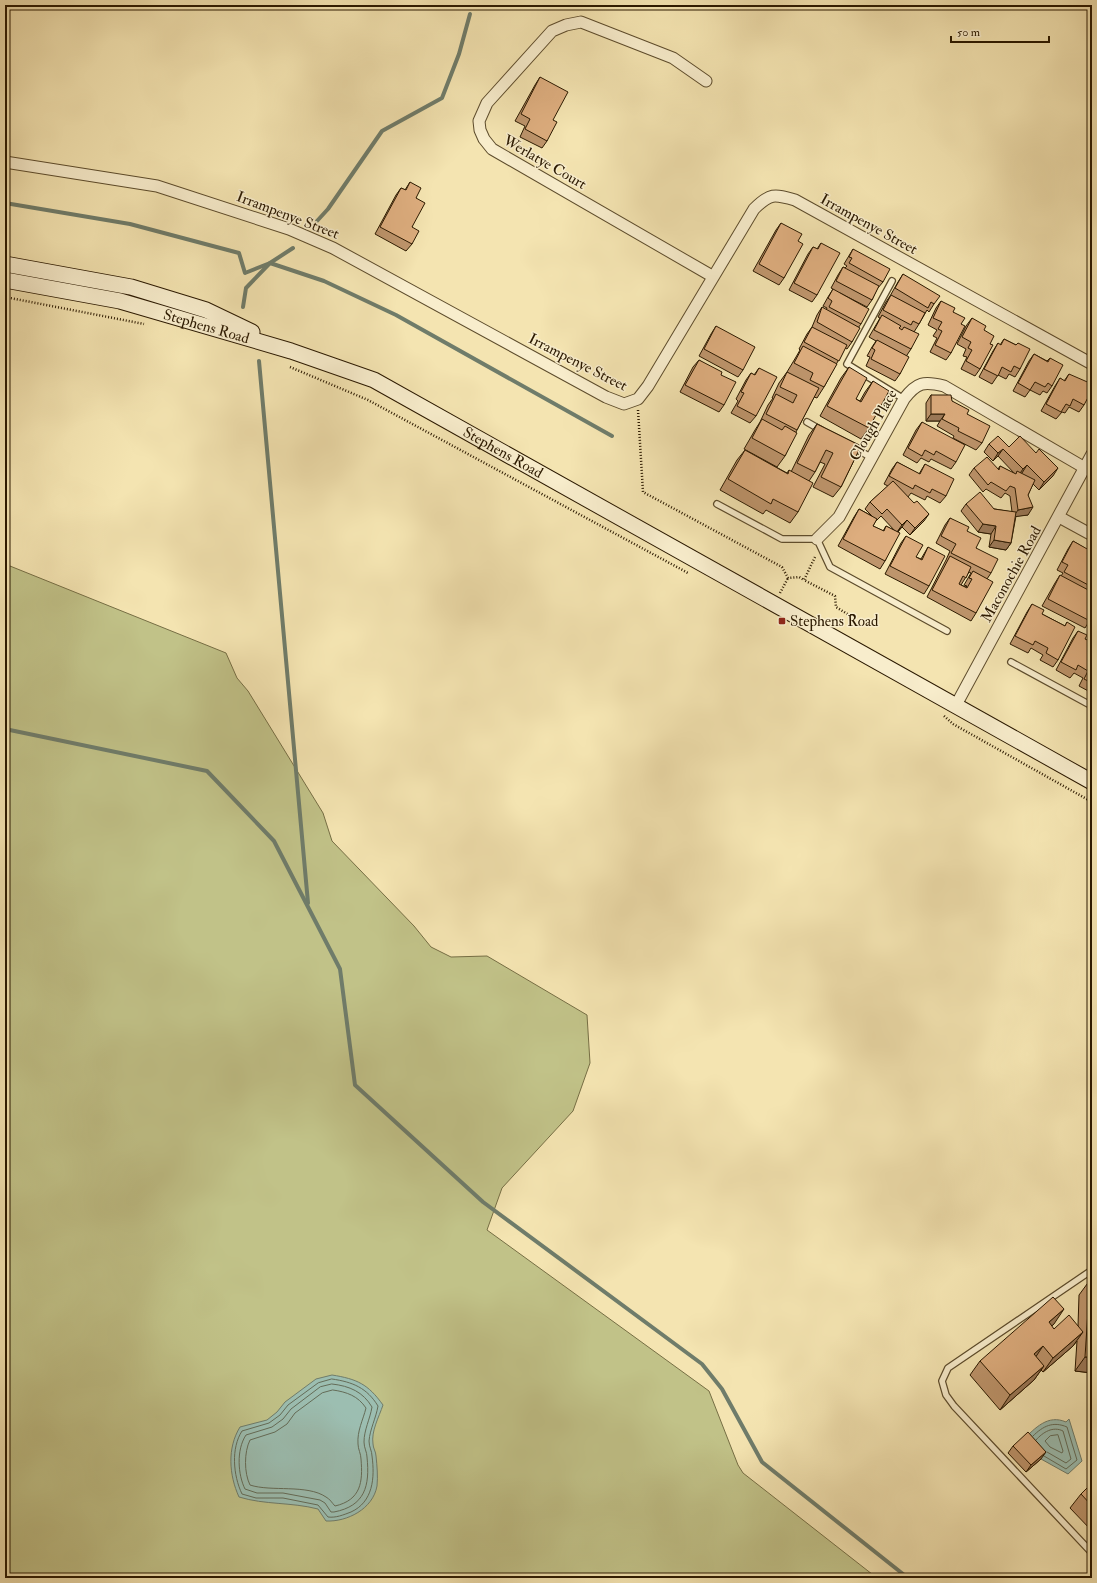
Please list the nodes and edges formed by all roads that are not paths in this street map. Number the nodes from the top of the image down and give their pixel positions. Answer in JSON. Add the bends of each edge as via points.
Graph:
{"nodes":[{"id":1,"x":706,"y":81,"type":"dead end"},
{"id":2,"x":5,"y":162,"type":"edge"},
{"id":3,"x":5,"y":264,"type":"edge"},
{"id":4,"x":712,"y":276,"type":"junction"},
{"id":5,"x":5,"y":280,"type":"edge"},
{"id":6,"x":892,"y":281,"type":"dead end"},
{"id":7,"x":291,"y":350,"type":"junction"},
{"id":8,"x":1092,"y":364,"type":"edge"},
{"id":9,"x":904,"y":399,"type":"junction"},
{"id":10,"x":807,"y":422,"type":"edge"},
{"id":11,"x":826,"y":433,"type":"edge"},
{"id":12,"x":846,"y":444,"type":"edge"},
{"id":13,"x":1092,"y":454,"type":"edge"},
{"id":14,"x":872,"y":458,"type":"junction"},
{"id":15,"x":1085,"y":468,"type":"junction"},
{"id":16,"x":717,"y":504,"type":"dead end"},
{"id":17,"x":1059,"y":517,"type":"junction"},
{"id":18,"x":1092,"y":534,"type":"edge"},
{"id":19,"x":817,"y":539,"type":"junction"},
{"id":20,"x":947,"y":631,"type":"dead end"},
{"id":21,"x":1011,"y":662,"type":"dead end"},
{"id":22,"x":1092,"y":706,"type":"edge"},
{"id":23,"x":955,"y":707,"type":"junction"},
{"id":24,"x":1092,"y":782,"type":"edge"},
{"id":25,"x":1092,"y":1270,"type":"edge"},
{"id":26,"x":1092,"y":1553,"type":"edge"}],
"edges":[{"from":1,"to":4,"type":"street","name":"Werlatye Court","via":[[673,58],[581,22],[552,31],[487,102],[479,121],[484,139],[492,149]]},
{"from":2,"to":4,"type":"street","name":"Irrampenye Street","via":[[157,186],[289,229],[333,248],[606,397],[624,404],[638,399],[648,386]]},
{"from":3,"to":7,"type":"street","via":[[138,289],[206,310]]},
{"from":4,"to":8,"type":"street","name":"Irrampenye Street","via":[[754,210],[765,198],[776,195],[795,200]]},
{"from":5,"to":7,"type":"street","name":"Stephens Road","via":[[120,301]]},
{"from":6,"to":9,"type":"lane","via":[[847,364]]},
{"from":7,"to":23,"type":"street","name":"Stephens Road","via":[[374,380]]},
{"from":9,"to":14,"type":"street","name":"Clough Place"},
{"from":9,"to":15,"type":"street","name":"Clough Place","via":[[920,384],[944,386]]},
{"from":10,"to":11,"type":"lane"},
{"from":12,"to":14,"type":"lane"},
{"from":13,"to":15,"type":"street","name":"Maconochie Road"},
{"from":14,"to":19,"type":"street","name":"Clough Place","via":[[839,517]]},
{"from":15,"to":17,"type":"street","name":"Maconochie Road"},
{"from":16,"to":19,"type":"lane","via":[[782,539]]},
{"from":17,"to":18,"type":"street"},
{"from":17,"to":23,"type":"street","name":"Maconochie Road"},
{"from":19,"to":20,"type":"lane","via":[[830,567]]},
{"from":21,"to":22,"type":"lane"},
{"from":23,"to":24,"type":"street","name":"Stephens Road"},
{"from":25,"to":26,"type":"lane","via":[[948,1368],[942,1381],[946,1395],[954,1406]]}]}
